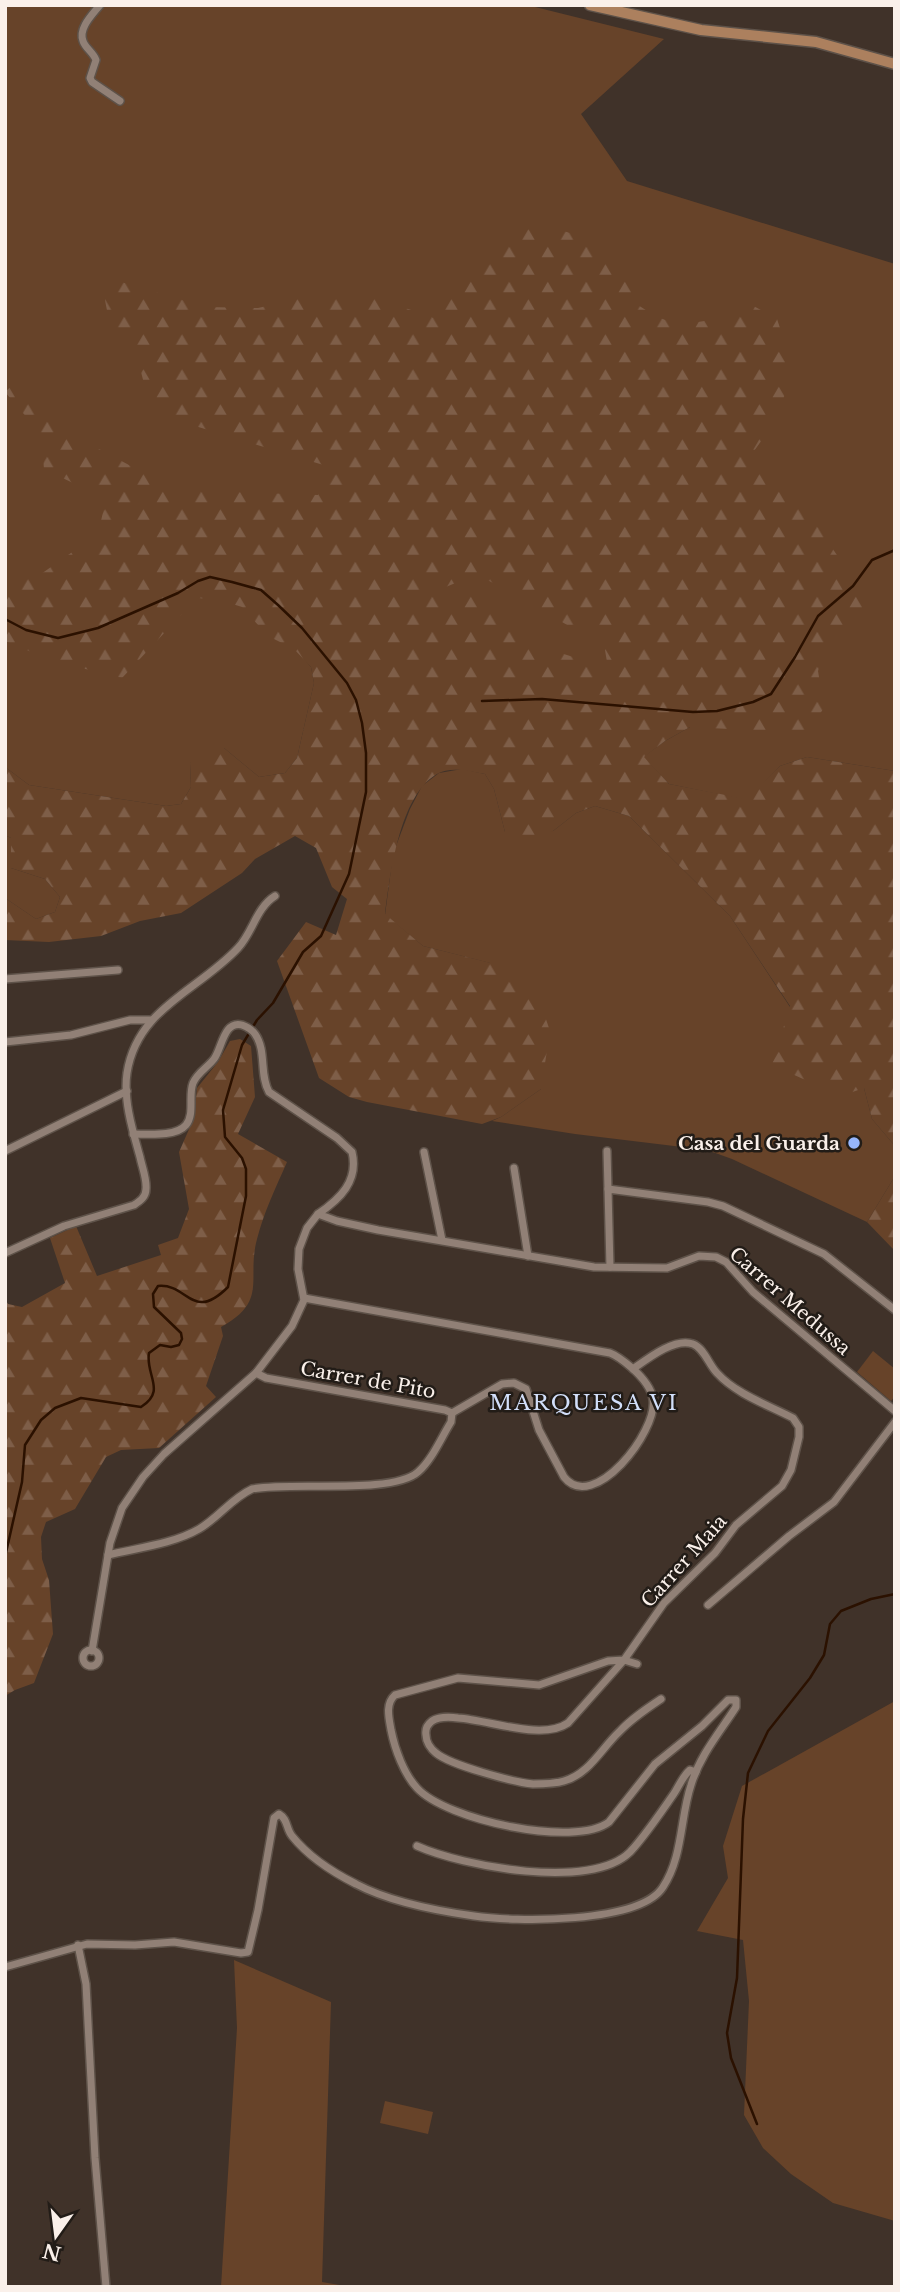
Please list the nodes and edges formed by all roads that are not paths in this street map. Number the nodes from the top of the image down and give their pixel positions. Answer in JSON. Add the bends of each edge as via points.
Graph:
{"nodes":[{"id":1,"x":100,"y":5,"type":"edge"},
{"id":2,"x":590,"y":5,"type":"edge"},
{"id":3,"x":895,"y":64,"type":"edge"},
{"id":4,"x":120,"y":101,"type":"dead end"},
{"id":5,"x":275,"y":896,"type":"dead end"},
{"id":6,"x":118,"y":970,"type":"dead end"},
{"id":7,"x":5,"y":979,"type":"edge"},
{"id":8,"x":151,"y":1020,"type":"junction"},
{"id":9,"x":5,"y":1042,"type":"edge"},
{"id":10,"x":127,"y":1091,"type":"junction"},
{"id":11,"x":134,"y":1135,"type":"junction"},
{"id":12,"x":5,"y":1151,"type":"edge"},
{"id":13,"x":607,"y":1151,"type":"dead end"},
{"id":14,"x":424,"y":1152,"type":"dead end"},
{"id":15,"x":514,"y":1168,"type":"dead end"},
{"id":16,"x":608,"y":1189,"type":"junction"},
{"id":17,"x":318,"y":1214,"type":"junction"},
{"id":18,"x":442,"y":1240,"type":"junction"},
{"id":19,"x":5,"y":1253,"type":"edge"},
{"id":20,"x":528,"y":1256,"type":"junction"},
{"id":21,"x":610,"y":1268,"type":"junction"},
{"id":22,"x":304,"y":1298,"type":"junction"},
{"id":23,"x":895,"y":1310,"type":"edge"},
{"id":24,"x":633,"y":1369,"type":"junction"},
{"id":25,"x":256,"y":1373,"type":"junction"},
{"id":26,"x":895,"y":1411,"type":"edge"},
{"id":27,"x":452,"y":1413,"type":"junction"},
{"id":28,"x":895,"y":1422,"type":"edge"},
{"id":29,"x":108,"y":1555,"type":"junction"},
{"id":30,"x":708,"y":1605,"type":"dead end"},
{"id":31,"x":92,"y":1651,"type":"dead end"},
{"id":32,"x":624,"y":1661,"type":"junction"},
{"id":33,"x":637,"y":1664,"type":"dead end"},
{"id":34,"x":661,"y":1699,"type":"dead end"},
{"id":35,"x":696,"y":1772,"type":"junction"},
{"id":36,"x":417,"y":1846,"type":"dead end"},
{"id":37,"x":78,"y":1945,"type":"junction"},
{"id":38,"x":5,"y":1967,"type":"edge"},
{"id":39,"x":106,"y":2287,"type":"edge"}],
"edges":[{"from":1,"to":4,"type":"street","via":[[82,33],[96,60],[90,78]]},
{"from":2,"to":3,"type":"main road","via":[[688,28],[816,42]]},
{"from":5,"to":8,"type":"street","via":[[263,906],[238,948]]},
{"from":6,"to":7,"type":"street"},
{"from":8,"to":9,"type":"street"},
{"from":8,"to":10,"type":"street","via":[[132,1053]]},
{"from":10,"to":11,"type":"street"},
{"from":10,"to":12,"type":"street"},
{"from":11,"to":17,"type":"street","via":[[175,1131],[186,1125],[196,1078],[217,1054],[228,1030],[237,1024],[247,1027],[259,1042],[269,1092],[352,1152],[353,1171],[345,1193]]},
{"from":11,"to":19,"type":"street","via":[[147,1186],[141,1200],[51,1231]]},
{"from":13,"to":16,"type":"street"},
{"from":14,"to":18,"type":"street"},
{"from":15,"to":20,"type":"street"},
{"from":16,"to":21,"type":"street"},
{"from":16,"to":23,"type":"street","name":"Carrer Medussa","via":[[723,1206],[824,1254]]},
{"from":17,"to":18,"type":"street","name":"Carrer Medussa"},
{"from":17,"to":22,"type":"street","via":[[299,1249]]},
{"from":18,"to":20,"type":"street","name":"Carrer Medussa"},
{"from":20,"to":21,"type":"street","name":"Carrer Medussa"},
{"from":21,"to":26,"type":"street","name":"Carrer Medussa","via":[[667,1268],[705,1255],[721,1259],[753,1292]]},
{"from":22,"to":24,"type":"street","via":[[610,1353]]},
{"from":22,"to":25,"type":"street","via":[[292,1326]]},
{"from":24,"to":27,"type":"street","name":"Carrer de Pito","via":[[652,1395],[649,1424],[625,1460],[593,1484],[575,1485],[564,1477],[539,1430],[530,1395],[520,1385],[502,1384]]},
{"from":24,"to":32,"type":"street","name":"Carrer Maia","via":[[672,1346],[693,1344],[721,1377],[793,1418],[799,1431],[793,1464],[782,1486],[736,1525],[664,1603]]},
{"from":25,"to":27,"type":"street","name":"Carrer de Pito"},
{"from":25,"to":29,"type":"street","via":[[143,1477],[122,1508]]},
{"from":27,"to":29,"type":"street","via":[[452,1422],[423,1466],[408,1478],[256,1488],[196,1531]]},
{"from":28,"to":30,"type":"street","via":[[834,1502]]},
{"from":29,"to":31,"type":"street"},
{"from":32,"to":33,"type":"street"},
{"from":32,"to":34,"type":"street","via":[[568,1723],[556,1730],[440,1717],[427,1728],[428,1743],[440,1756],[471,1768],[523,1782],[557,1783],[586,1771],[621,1729]]},
{"from":32,"to":35,"type":"street","via":[[608,1661],[539,1685],[458,1678],[395,1695],[389,1704],[390,1720],[404,1767],[422,1793],[467,1815],[526,1829],[588,1832],[609,1822],[656,1764],[728,1700],[736,1700]]},
{"from":35,"to":36,"type":"street","via":[[686,1773],[628,1854],[601,1867],[574,1872],[514,1870]]},
{"from":35,"to":37,"type":"street","via":[[664,1886],[646,1902],[626,1910],[532,1918],[478,1917],[386,1896],[329,1867],[292,1836],[284,1816],[276,1816],[248,1952],[174,1942]]},
{"from":37,"to":38,"type":"street"},
{"from":37,"to":39,"type":"street","via":[[86,1984]]}]}
